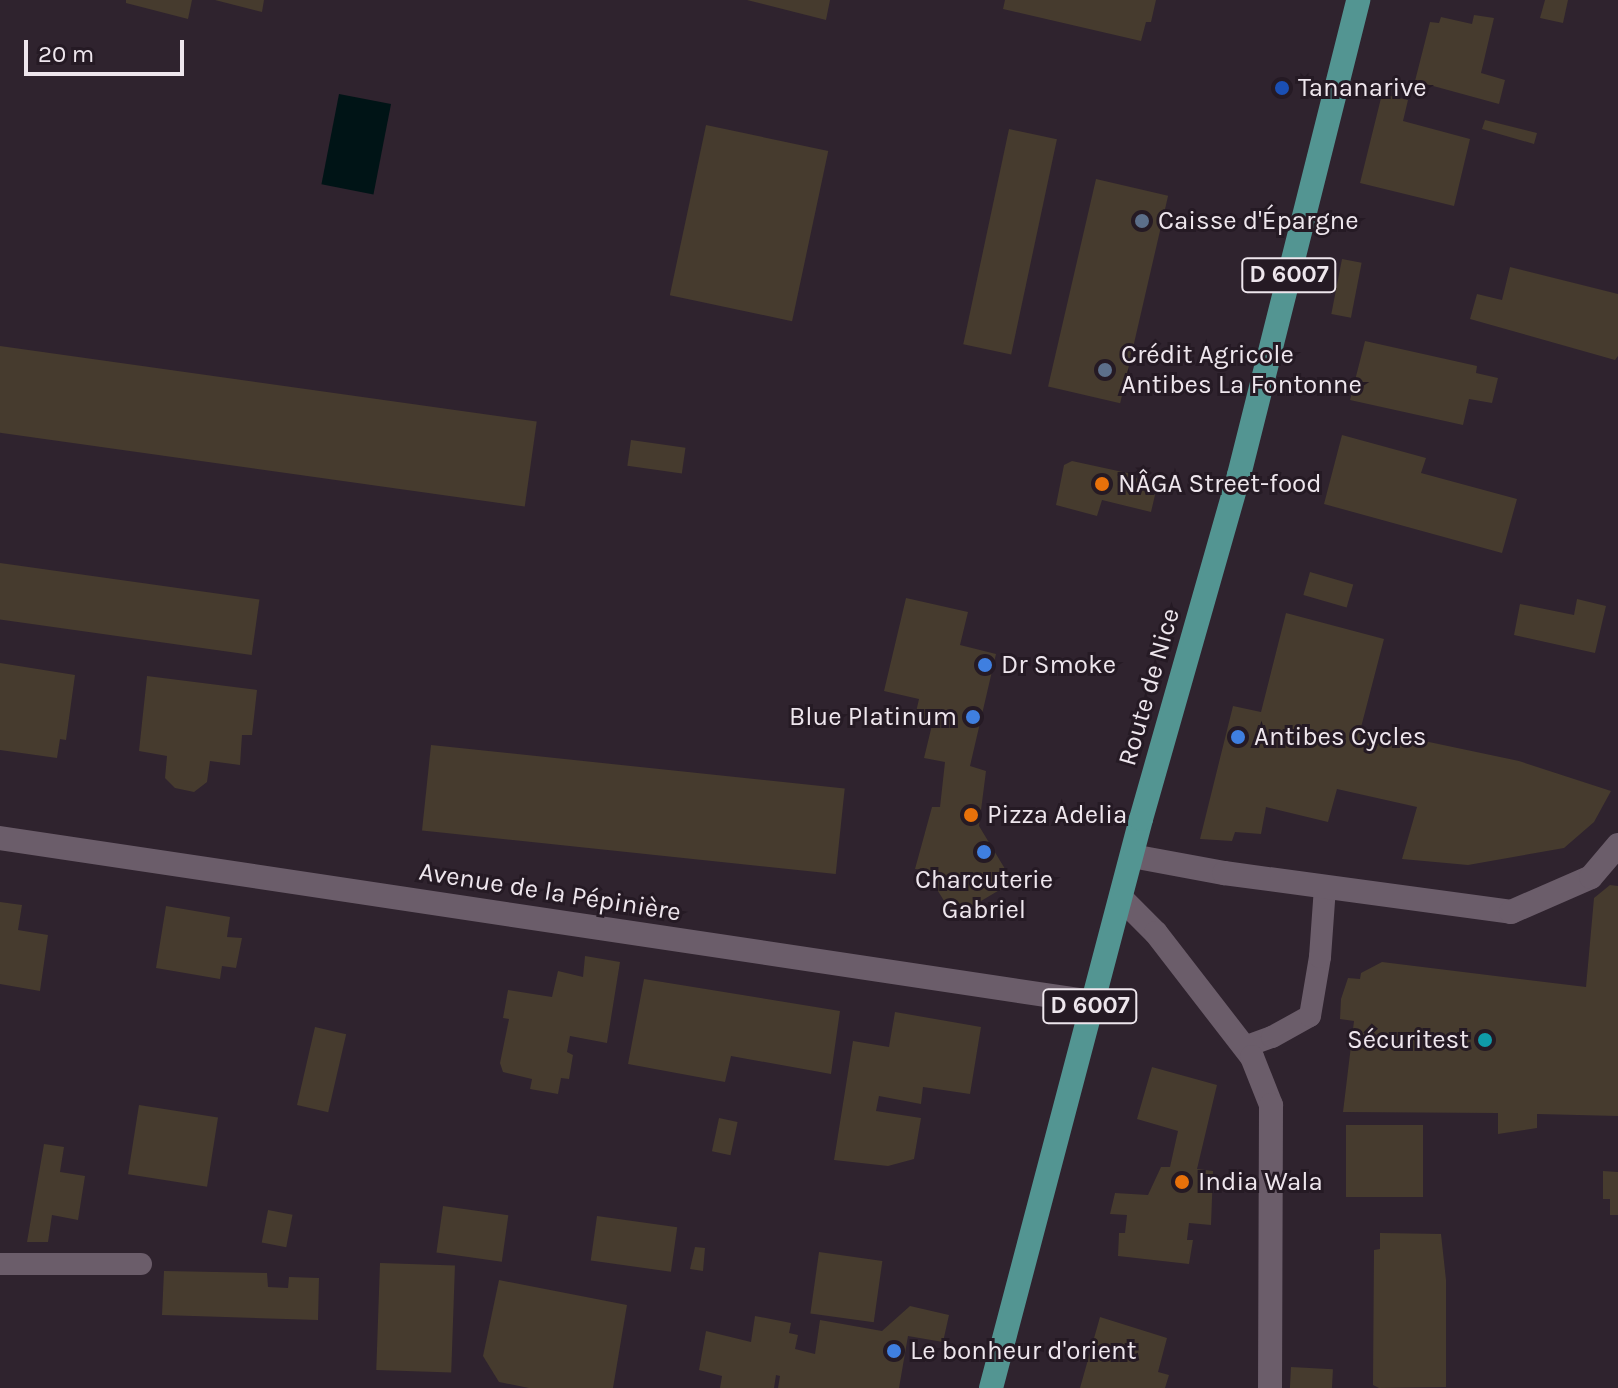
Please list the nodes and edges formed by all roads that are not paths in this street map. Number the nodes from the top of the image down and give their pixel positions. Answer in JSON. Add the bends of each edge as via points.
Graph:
{"nodes":[{"id":1,"x":1358,"y":0,"type":"edge"},
{"id":2,"x":0,"y":838,"type":"edge"},
{"id":3,"x":1618,"y":845,"type":"edge"},
{"id":4,"x":1132,"y":856,"type":"junction"},
{"id":5,"x":1325,"y":887,"type":"junction"},
{"id":6,"x":1121,"y":898,"type":"junction"},
{"id":7,"x":1092,"y":1002,"type":"junction"},
{"id":8,"x":1244,"y":1047,"type":"junction"},
{"id":9,"x":0,"y":1264,"type":"edge"},
{"id":10,"x":141,"y":1264,"type":"dead end"},
{"id":11,"x":991,"y":1388,"type":"edge"},
{"id":12,"x":1270,"y":1388,"type":"edge"}],
"edges":[{"from":1,"to":4,"type":"main road","name":"Route de Nice","number":"D 6007","via":[[1239,475]]},
{"from":2,"to":7,"type":"street","name":"Avenue de la Pépinière"},
{"from":3,"to":5,"type":"street","via":[[1591,877],[1511,912]]},
{"from":4,"to":5,"type":"street"},
{"from":4,"to":6,"type":"main road","name":"Route de Nice","number":"D 6007"},
{"from":5,"to":8,"type":"lane","via":[[1310,1016]]},
{"from":6,"to":7,"type":"main road","name":"Route de Nice","number":"D 6007"},
{"from":6,"to":8,"type":"street","via":[[1156,933]]},
{"from":7,"to":11,"type":"main road","name":"Route de Nice","number":"D 6007"},
{"from":8,"to":12,"type":"street","via":[[1271,1105]]},
{"from":9,"to":10,"type":"lane"}]}
